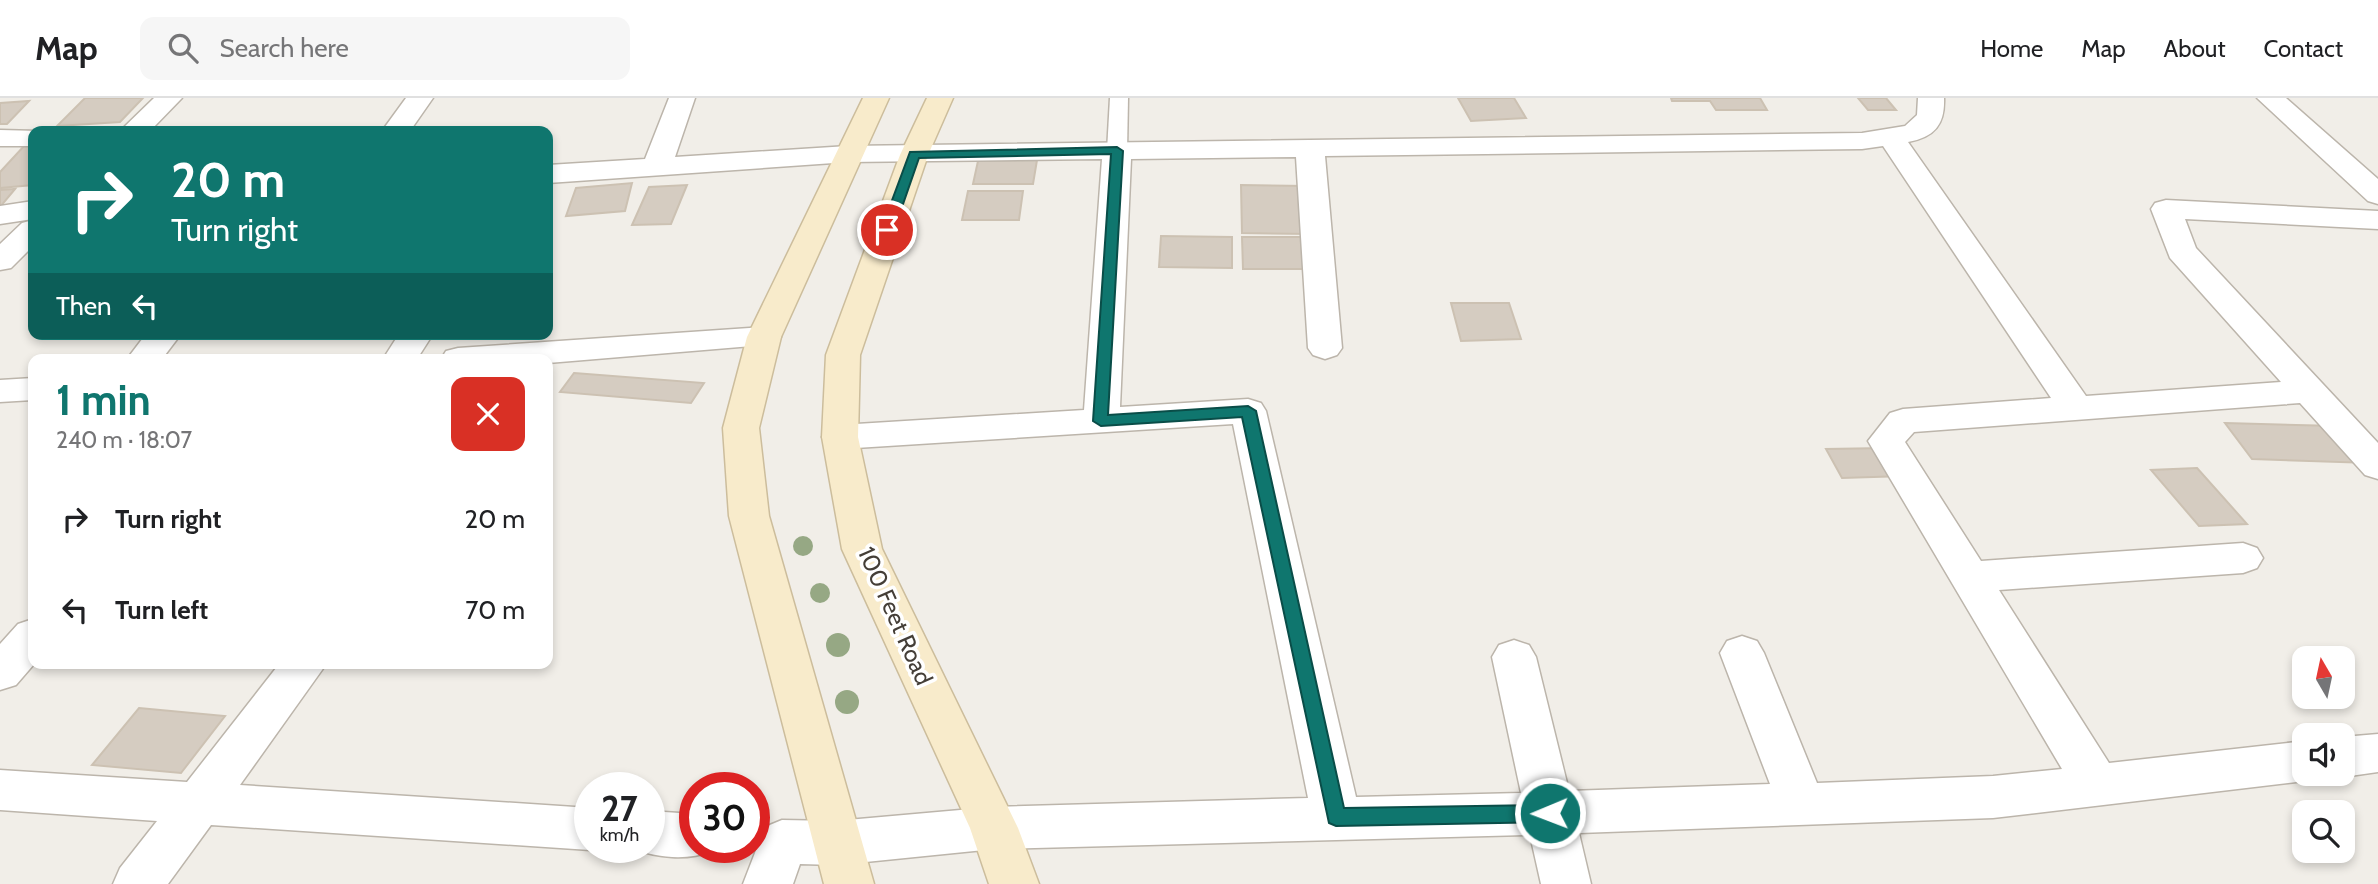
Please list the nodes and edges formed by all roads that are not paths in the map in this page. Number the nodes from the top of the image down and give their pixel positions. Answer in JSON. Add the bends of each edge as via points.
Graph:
{"nodes":[{"id":1,"x":169,"y":98,"type":"edge"},
{"id":2,"x":421,"y":98,"type":"edge"},
{"id":3,"x":682,"y":98,"type":"edge"},
{"id":4,"x":876,"y":98,"type":"edge"},
{"id":5,"x":940,"y":98,"type":"edge"},
{"id":6,"x":1119,"y":98,"type":"edge"},
{"id":7,"x":1931,"y":98,"type":"edge"},
{"id":8,"x":2270,"y":98,"type":"edge"},
{"id":9,"x":139,"y":126,"type":"edge"},
{"id":10,"x":400,"y":126,"type":"edge"},
{"id":11,"x":1889,"y":136,"type":"junction"},
{"id":12,"x":0,"y":138,"type":"edge"},
{"id":13,"x":28,"y":138,"type":"edge"},
{"id":14,"x":1310,"y":149,"type":"junction"},
{"id":15,"x":1117,"y":151,"type":"junction"},
{"id":16,"x":848,"y":154,"type":"junction"},
{"id":17,"x":914,"y":155,"type":"junction"},
{"id":18,"x":657,"y":166,"type":"junction"},
{"id":19,"x":553,"y":174,"type":"edge"},
{"id":20,"x":2378,"y":195,"type":"edge"},
{"id":21,"x":28,"y":211,"type":"edge"},
{"id":22,"x":0,"y":215,"type":"edge"},
{"id":23,"x":2378,"y":220,"type":"edge"},
{"id":24,"x":28,"y":234,"type":"edge"},
{"id":25,"x":0,"y":261,"type":"edge"},
{"id":26,"x":764,"y":337,"type":"junction"},
{"id":27,"x":159,"y":340,"type":"edge"},
{"id":28,"x":1325,"y":348,"type":"dead end"},
{"id":29,"x":148,"y":354,"type":"edge"},
{"id":30,"x":553,"y":355,"type":"edge"},
{"id":31,"x":2309,"y":391,"type":"junction"},
{"id":32,"x":2076,"y":408,"type":"junction"},
{"id":33,"x":1101,"y":421,"type":"junction"},
{"id":34,"x":840,"y":437,"type":"junction"},
{"id":35,"x":2378,"y":466,"type":"edge"},
{"id":36,"x":2243,"y":558,"type":"dead end"},
{"id":37,"x":1968,"y":576,"type":"junction"},
{"id":38,"x":28,"y":642,"type":"edge"},
{"id":39,"x":1742,"y":653,"type":"dead end"},
{"id":40,"x":1514,"y":657,"type":"dead end"},
{"id":41,"x":300,"y":669,"type":"edge"},
{"id":42,"x":0,"y":673,"type":"edge"},
{"id":43,"x":2378,"y":753,"type":"edge"},
{"id":44,"x":2355,"y":756,"type":"edge"},
{"id":45,"x":2292,"y":762,"type":"edge"},
{"id":46,"x":2097,"y":785,"type":"junction"},
{"id":47,"x":0,"y":790,"type":"edge"},
{"id":48,"x":1802,"y":804,"type":"junction"},
{"id":49,"x":197,"y":805,"type":"junction"},
{"id":50,"x":1550,"y":813,"type":"junction"},
{"id":51,"x":1336,"y":817,"type":"junction"},
{"id":52,"x":994,"y":828,"type":"junction"},
{"id":53,"x":574,"y":829,"type":"edge"},
{"id":54,"x":770,"y":855,"type":"edge"},
{"id":55,"x":843,"y":863,"type":"edge"},
{"id":56,"x":138,"y":884,"type":"edge"},
{"id":57,"x":1014,"y":884,"type":"edge"},
{"id":58,"x":1566,"y":884,"type":"edge"}],
"edges":[{"from":1,"to":9,"type":"street"},
{"from":2,"to":10,"type":"street"},
{"from":3,"to":18,"type":"street"},
{"from":4,"to":16,"type":"main road"},
{"from":5,"to":17,"type":"main road","name":"100 Feet Road"},
{"from":6,"to":15,"type":"lane"},
{"from":7,"to":11,"type":"street","via":[[1931,118],[1913,133]]},
{"from":8,"to":20,"type":"street"},
{"from":11,"to":14,"type":"street","via":[[1862,141]]},
{"from":11,"to":32,"type":"street"},
{"from":12,"to":13,"type":"street"},
{"from":14,"to":15,"type":"street"},
{"from":14,"to":28,"type":"street"},
{"from":15,"to":17,"type":"street"},
{"from":15,"to":33,"type":"street"},
{"from":16,"to":17,"type":"street"},
{"from":16,"to":18,"type":"street"},
{"from":16,"to":26,"type":"main road"},
{"from":17,"to":34,"type":"main road","name":"100 Feet Road","via":[[843,355]]},
{"from":18,"to":19,"type":"street"},
{"from":21,"to":22,"type":"street"},
{"from":23,"to":31,"type":"street","via":[[2166,209],[2181,251]]},
{"from":24,"to":25,"type":"street"},
{"from":26,"to":30,"type":"street"},
{"from":26,"to":55,"type":"main road","via":[[741,428],[749,516]]},
{"from":27,"to":29,"type":"street"},
{"from":31,"to":32,"type":"street"},
{"from":31,"to":35,"type":"street"},
{"from":32,"to":37,"type":"street","via":[[1903,421],[1886,441]]},
{"from":33,"to":34,"type":"street"},
{"from":33,"to":51,"type":"street","via":[[1248,411]]},
{"from":34,"to":52,"type":"main road","name":"100 Feet Road","via":[[862,549]]},
{"from":36,"to":37,"type":"street"},
{"from":37,"to":46,"type":"street"},
{"from":38,"to":42,"type":"street"},
{"from":39,"to":48,"type":"street"},
{"from":40,"to":50,"type":"street"},
{"from":41,"to":49,"type":"street"},
{"from":43,"to":44,"type":"street"},
{"from":45,"to":46,"type":"street"},
{"from":46,"to":48,"type":"street","via":[[1993,797]]},
{"from":47,"to":49,"type":"street"},
{"from":48,"to":50,"type":"street"},
{"from":49,"to":53,"type":"street"},
{"from":49,"to":56,"type":"street"},
{"from":50,"to":51,"type":"street"},
{"from":50,"to":58,"type":"street"},
{"from":51,"to":52,"type":"street"},
{"from":52,"to":55,"type":"street"},
{"from":52,"to":57,"type":"main road","name":"100 Feet Road"},
{"from":54,"to":55,"type":"street"}]}
